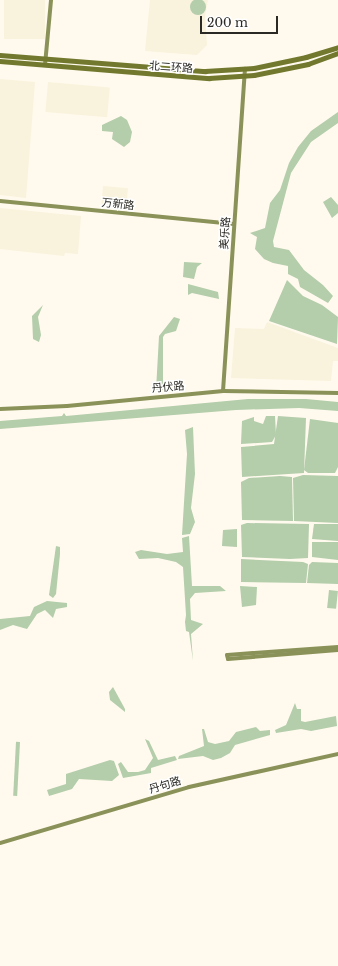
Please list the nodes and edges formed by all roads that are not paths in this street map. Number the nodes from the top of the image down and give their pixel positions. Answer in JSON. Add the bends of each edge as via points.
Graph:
{"nodes":[{"id":1,"x":51,"y":0,"type":"edge"},
{"id":2,"x":338,"y":47,"type":"edge"},
{"id":3,"x":338,"y":54,"type":"edge"},
{"id":4,"x":0,"y":55,"type":"edge"},
{"id":5,"x":45,"y":59,"type":"junction"},
{"id":6,"x":0,"y":61,"type":"edge"},
{"id":7,"x":45,"y":65,"type":"junction"},
{"id":8,"x":141,"y":67,"type":"junction"},
{"id":9,"x":245,"y":69,"type":"junction"},
{"id":10,"x":140,"y":73,"type":"junction"},
{"id":11,"x":246,"y":76,"type":"junction"},
{"id":12,"x":0,"y":201,"type":"edge"},
{"id":13,"x":234,"y":224,"type":"junction"},
{"id":14,"x":222,"y":391,"type":"junction"},
{"id":15,"x":338,"y":393,"type":"edge"},
{"id":16,"x":0,"y":409,"type":"edge"},
{"id":17,"x":338,"y":647,"type":"edge"},
{"id":18,"x":338,"y":650,"type":"edge"},
{"id":19,"x":338,"y":754,"type":"edge"},
{"id":20,"x":0,"y":843,"type":"edge"}],
"edges":[{"from":1,"to":5,"type":"street"},
{"from":2,"to":9,"type":"main road","name":"北二环路","via":[[306,57]]},
{"from":3,"to":11,"type":"main road","name":"北二环路"},
{"from":4,"to":5,"type":"main road","name":"北二环路"},
{"from":5,"to":7,"type":"street"},
{"from":5,"to":8,"type":"main road","name":"北二环路"},
{"from":6,"to":7,"type":"main road","name":"北二环路"},
{"from":7,"to":10,"type":"main road","name":"北二环路"},
{"from":8,"to":9,"type":"main road","name":"北二环路","via":[[205,71]]},
{"from":8,"to":10,"type":"street"},
{"from":9,"to":11,"type":"street","name":"美乐路"},
{"from":10,"to":11,"type":"main road","name":"北二环路","via":[[206,78]]},
{"from":11,"to":13,"type":"street","name":"美乐路"},
{"from":12,"to":13,"type":"street","name":"万新路"},
{"from":13,"to":14,"type":"street","name":"美乐路"},
{"from":14,"to":15,"type":"street","name":"丹伏路"},
{"from":14,"to":16,"type":"street","name":"丹伏路","via":[[67,406]]},
{"from":17,"to":18,"type":"street","via":[[227,655],[228,659]]},
{"from":19,"to":20,"type":"street","name":"丹句路","via":[[189,787]]}]}
